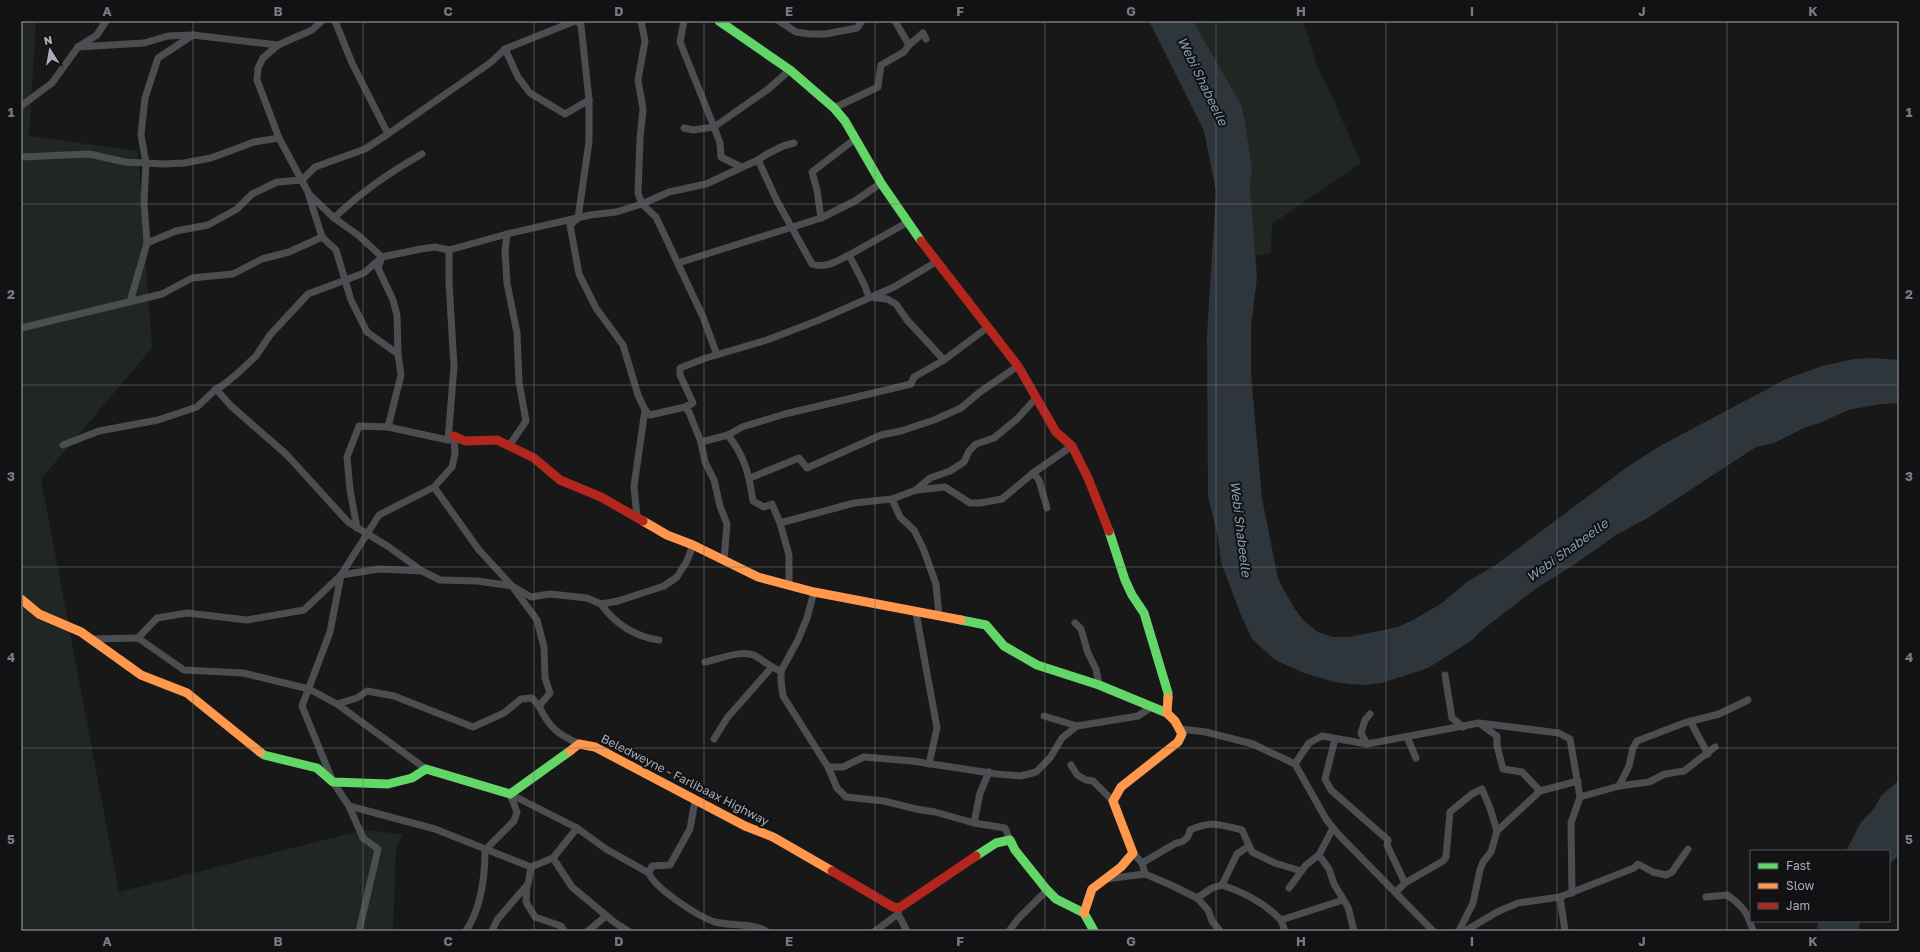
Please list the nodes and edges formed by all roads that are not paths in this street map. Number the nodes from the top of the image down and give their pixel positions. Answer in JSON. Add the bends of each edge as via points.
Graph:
{"nodes":[{"id":1,"x":106,"y":21,"type":"edge"},
{"id":2,"x":322,"y":21,"type":"edge"},
{"id":3,"x":335,"y":21,"type":"edge"},
{"id":4,"x":576,"y":21,"type":"edge"},
{"id":5,"x":641,"y":21,"type":"edge"},
{"id":6,"x":684,"y":21,"type":"edge"},
{"id":7,"x":719,"y":21,"type":"edge"},
{"id":8,"x":779,"y":21,"type":"edge"},
{"id":9,"x":862,"y":21,"type":"edge"},
{"id":10,"x":895,"y":21,"type":"edge"},
{"id":11,"x":556,"y":24,"type":"edge"},
{"id":12,"x":193,"y":35,"type":"junction"},
{"id":13,"x":926,"y":39,"type":"dead end"},
{"id":14,"x":909,"y":44,"type":"junction"},
{"id":15,"x":278,"y":46,"type":"junction"},
{"id":16,"x":78,"y":47,"type":"junction"},
{"id":17,"x":505,"y":48,"type":"junction"},
{"id":18,"x":790,"y":70,"type":"junction"},
{"id":19,"x":589,"y":100,"type":"junction"},
{"id":20,"x":21,"y":106,"type":"edge"},
{"id":21,"x":834,"y":108,"type":"junction"},
{"id":22,"x":714,"y":127,"type":"junction"},
{"id":23,"x":684,"y":128,"type":"dead end"},
{"id":24,"x":388,"y":134,"type":"junction"},
{"id":25,"x":279,"y":138,"type":"junction"},
{"id":26,"x":855,"y":139,"type":"junction"},
{"id":27,"x":794,"y":143,"type":"dead end"},
{"id":28,"x":422,"y":154,"type":"dead end"},
{"id":29,"x":21,"y":157,"type":"edge"},
{"id":30,"x":758,"y":160,"type":"junction"},
{"id":31,"x":146,"y":163,"type":"junction"},
{"id":32,"x":741,"y":167,"type":"junction"},
{"id":33,"x":302,"y":180,"type":"junction"},
{"id":34,"x":881,"y":183,"type":"junction"},
{"id":35,"x":309,"y":194,"type":"junction"},
{"id":36,"x":642,"y":204,"type":"junction"},
{"id":37,"x":334,"y":218,"type":"junction"},
{"id":38,"x":578,"y":218,"type":"junction"},
{"id":39,"x":821,"y":218,"type":"junction"},
{"id":40,"x":908,"y":222,"type":"junction"},
{"id":41,"x":790,"y":227,"type":"junction"},
{"id":42,"x":507,"y":234,"type":"junction"},
{"id":43,"x":322,"y":237,"type":"junction"},
{"id":44,"x":146,"y":243,"type":"junction"},
{"id":45,"x":449,"y":250,"type":"junction"},
{"id":46,"x":848,"y":255,"type":"junction"},
{"id":47,"x":382,"y":257,"type":"junction"},
{"id":48,"x":678,"y":262,"type":"junction"},
{"id":49,"x":936,"y":262,"type":"junction"},
{"id":50,"x":345,"y":280,"type":"junction"},
{"id":51,"x":869,"y":298,"type":"junction"},
{"id":52,"x":130,"y":302,"type":"junction"},
{"id":53,"x":988,"y":327,"type":"junction"},
{"id":54,"x":21,"y":328,"type":"edge"},
{"id":55,"x":398,"y":354,"type":"junction"},
{"id":56,"x":717,"y":355,"type":"junction"},
{"id":57,"x":944,"y":360,"type":"junction"},
{"id":58,"x":1018,"y":366,"type":"junction"},
{"id":59,"x":216,"y":388,"type":"junction"},
{"id":60,"x":1036,"y":398,"type":"junction"},
{"id":61,"x":684,"y":407,"type":"junction"},
{"id":62,"x":645,"y":410,"type":"junction"},
{"id":63,"x":388,"y":427,"type":"junction"},
{"id":64,"x":728,"y":435,"type":"junction"},
{"id":65,"x":451,"y":438,"type":"junction"},
{"id":66,"x":701,"y":442,"type":"junction"},
{"id":67,"x":63,"y":445,"type":"dead end"},
{"id":68,"x":509,"y":446,"type":"junction"},
{"id":69,"x":1072,"y":446,"type":"junction"},
{"id":70,"x":1033,"y":473,"type":"junction"},
{"id":71,"x":750,"y":478,"type":"junction"},
{"id":72,"x":434,"y":487,"type":"junction"},
{"id":73,"x":916,"y":490,"type":"junction"},
{"id":74,"x":892,"y":499,"type":"junction"},
{"id":75,"x":1047,"y":508,"type":"dead end"},
{"id":76,"x":637,"y":517,"type":"junction"},
{"id":77,"x":780,"y":522,"type":"junction"},
{"id":78,"x":357,"y":528,"type":"junction"},
{"id":79,"x":367,"y":535,"type":"junction"},
{"id":80,"x":693,"y":545,"type":"junction"},
{"id":81,"x":724,"y":560,"type":"junction"},
{"id":82,"x":422,"y":571,"type":"junction"},
{"id":83,"x":340,"y":575,"type":"junction"},
{"id":84,"x":512,"y":586,"type":"junction"},
{"id":85,"x":788,"y":586,"type":"junction"},
{"id":86,"x":814,"y":592,"type":"junction"},
{"id":87,"x":21,"y":599,"type":"edge"},
{"id":88,"x":601,"y":604,"type":"junction"},
{"id":89,"x":916,"y":613,"type":"junction"},
{"id":90,"x":939,"y":616,"type":"junction"},
{"id":91,"x":1075,"y":623,"type":"dead end"},
{"id":92,"x":138,"y":638,"type":"junction"},
{"id":93,"x":91,"y":639,"type":"junction"},
{"id":94,"x":659,"y":640,"type":"dead end"},
{"id":95,"x":705,"y":662,"type":"dead end"},
{"id":96,"x":771,"y":668,"type":"junction"},
{"id":97,"x":782,"y":671,"type":"junction"},
{"id":98,"x":1445,"y":675,"type":"dead end"},
{"id":99,"x":1099,"y":686,"type":"junction"},
{"id":100,"x":309,"y":689,"type":"junction"},
{"id":101,"x":1748,"y":700,"type":"dead end"},
{"id":102,"x":337,"y":704,"type":"junction"},
{"id":103,"x":540,"y":706,"type":"junction"},
{"id":104,"x":1150,"y":708,"type":"junction"},
{"id":105,"x":1167,"y":713,"type":"junction"},
{"id":106,"x":1370,"y":714,"type":"dead end"},
{"id":107,"x":1044,"y":716,"type":"dead end"},
{"id":108,"x":1690,"y":721,"type":"junction"},
{"id":109,"x":1479,"y":723,"type":"junction"},
{"id":110,"x":1077,"y":726,"type":"junction"},
{"id":111,"x":1463,"y":727,"type":"junction"},
{"id":112,"x":1182,"y":734,"type":"junction"},
{"id":113,"x":1407,"y":737,"type":"junction"},
{"id":114,"x":714,"y":739,"type":"dead end"},
{"id":115,"x":1335,"y":739,"type":"junction"},
{"id":116,"x":579,"y":744,"type":"junction"},
{"id":117,"x":1367,"y":744,"type":"junction"},
{"id":118,"x":1715,"y":747,"type":"dead end"},
{"id":119,"x":1708,"y":754,"type":"junction"},
{"id":120,"x":1416,"y":758,"type":"dead end"},
{"id":121,"x":929,"y":764,"type":"junction"},
{"id":122,"x":1071,"y":764,"type":"dead end"},
{"id":123,"x":1295,"y":764,"type":"junction"},
{"id":124,"x":828,"y":767,"type":"junction"},
{"id":125,"x":426,"y":769,"type":"junction"},
{"id":126,"x":989,"y":772,"type":"junction"},
{"id":127,"x":1578,"y":781,"type":"junction"},
{"id":128,"x":333,"y":782,"type":"junction"},
{"id":129,"x":1619,"y":786,"type":"junction"},
{"id":130,"x":1540,"y":791,"type":"junction"},
{"id":131,"x":510,"y":794,"type":"junction"},
{"id":132,"x":1580,"y":797,"type":"junction"},
{"id":133,"x":695,"y":801,"type":"junction"},
{"id":134,"x":1113,"y":801,"type":"junction"},
{"id":135,"x":349,"y":806,"type":"junction"},
{"id":136,"x":974,"y":823,"type":"junction"},
{"id":137,"x":576,"y":828,"type":"junction"},
{"id":138,"x":1332,"y":828,"type":"junction"},
{"id":139,"x":1497,"y":831,"type":"junction"},
{"id":140,"x":1010,"y":840,"type":"junction"},
{"id":141,"x":1249,"y":846,"type":"junction"},
{"id":142,"x":1688,"y":849,"type":"dead end"},
{"id":143,"x":485,"y":850,"type":"junction"},
{"id":144,"x":1133,"y":853,"type":"junction"},
{"id":145,"x":1319,"y":856,"type":"junction"},
{"id":146,"x":553,"y":858,"type":"junction"},
{"id":147,"x":1142,"y":863,"type":"junction"},
{"id":148,"x":531,"y":867,"type":"junction"},
{"id":149,"x":1301,"y":871,"type":"junction"},
{"id":150,"x":649,"y":873,"type":"junction"},
{"id":151,"x":1145,"y":874,"type":"junction"},
{"id":152,"x":1104,"y":879,"type":"junction"},
{"id":153,"x":1405,"y":883,"type":"junction"},
{"id":154,"x":528,"y":884,"type":"junction"},
{"id":155,"x":1222,"y":886,"type":"junction"},
{"id":156,"x":1289,"y":888,"type":"dead end"},
{"id":157,"x":1047,"y":890,"type":"junction"},
{"id":158,"x":1396,"y":892,"type":"junction"},
{"id":159,"x":1572,"y":893,"type":"junction"},
{"id":160,"x":1560,"y":897,"type":"junction"},
{"id":161,"x":1706,"y":897,"type":"dead end"},
{"id":162,"x":1197,"y":898,"type":"junction"},
{"id":163,"x":1343,"y":900,"type":"junction"},
{"id":164,"x":898,"y":911,"type":"junction"},
{"id":165,"x":1084,"y":913,"type":"junction"},
{"id":166,"x":606,"y":916,"type":"junction"},
{"id":167,"x":1281,"y":920,"type":"junction"},
{"id":168,"x":737,"y":928,"type":"edge"},
{"id":169,"x":359,"y":931,"type":"edge"},
{"id":170,"x":466,"y":931,"type":"edge"},
{"id":171,"x":492,"y":931,"type":"edge"},
{"id":172,"x":564,"y":931,"type":"edge"},
{"id":173,"x":588,"y":931,"type":"edge"},
{"id":174,"x":628,"y":931,"type":"edge"},
{"id":175,"x":766,"y":931,"type":"edge"},
{"id":176,"x":875,"y":931,"type":"edge"},
{"id":177,"x":907,"y":931,"type":"edge"},
{"id":178,"x":1009,"y":931,"type":"edge"},
{"id":179,"x":1094,"y":931,"type":"edge"},
{"id":180,"x":1220,"y":931,"type":"edge"},
{"id":181,"x":1285,"y":931,"type":"edge"},
{"id":182,"x":1354,"y":931,"type":"edge"},
{"id":183,"x":1433,"y":931,"type":"edge"},
{"id":184,"x":1459,"y":931,"type":"edge"},
{"id":185,"x":1465,"y":931,"type":"edge"},
{"id":186,"x":1565,"y":931,"type":"edge"},
{"id":187,"x":1753,"y":931,"type":"edge"}],
"edges":[{"from":1,"to":16,"type":"street","via":[[97,34]]},
{"from":2,"to":15,"type":"street","via":[[312,30]]},
{"from":3,"to":24,"type":"street","via":[[352,63]]},
{"from":4,"to":11,"type":"street"},
{"from":4,"to":19,"type":"street","via":[[580,25]]},
{"from":5,"to":36,"type":"street","via":[[645,41],[638,80],[642,109],[638,193]]},
{"from":6,"to":22,"type":"street","via":[[680,42]]},
{"from":7,"to":18,"type":"street"},
{"from":8,"to":9,"type":"street","via":[[796,32],[817,34],[857,28]]},
{"from":10,"to":14,"type":"street"},
{"from":11,"to":17,"type":"street"},
{"from":12,"to":15,"type":"street"},
{"from":12,"to":16,"type":"street","via":[[168,36],[144,43]]},
{"from":12,"to":31,"type":"street","via":[[158,58],[145,98],[141,135]]},
{"from":13,"to":14,"type":"street","via":[[923,33]]},
{"from":14,"to":21,"type":"street","via":[[904,52],[881,65],[878,87]]},
{"from":15,"to":25,"type":"street","via":[[263,58],[258,68],[257,80]]},
{"from":16,"to":20,"type":"street","via":[[52,83]]},
{"from":17,"to":19,"type":"street","via":[[518,77],[530,93],[565,114]]},
{"from":17,"to":24,"type":"street","via":[[490,63]]},
{"from":18,"to":21,"type":"street"},
{"from":18,"to":22,"type":"street","via":[[767,90]]},
{"from":19,"to":38,"type":"street","via":[[589,142]]},
{"from":21,"to":26,"type":"street"},
{"from":22,"to":23,"type":"street","via":[[693,130]]},
{"from":22,"to":32,"type":"street","via":[[720,143],[721,157]]},
{"from":24,"to":33,"type":"street","via":[[365,149],[315,167]]},
{"from":25,"to":31,"type":"street","via":[[254,142],[211,158],[184,163]]},
{"from":25,"to":33,"type":"street"},
{"from":26,"to":34,"type":"street"},
{"from":26,"to":39,"type":"street","via":[[812,172]]},
{"from":27,"to":30,"type":"street","via":[[782,146]]},
{"from":28,"to":37,"type":"street","via":[[383,177]]},
{"from":29,"to":31,"type":"street","via":[[89,154],[125,162]]},
{"from":30,"to":32,"type":"street"},
{"from":30,"to":41,"type":"street"},
{"from":31,"to":44,"type":"street"},
{"from":32,"to":36,"type":"street","via":[[706,184],[669,192]]},
{"from":33,"to":35,"type":"street"},
{"from":33,"to":44,"type":"street","via":[[277,182],[252,194],[237,209],[208,225],[176,231]]},
{"from":34,"to":39,"type":"street","via":[[855,201]]},
{"from":34,"to":40,"type":"street"},
{"from":35,"to":37,"type":"street"},
{"from":35,"to":43,"type":"street"},
{"from":36,"to":38,"type":"street","via":[[616,212]]},
{"from":36,"to":48,"type":"street","via":[[656,217]]},
{"from":37,"to":47,"type":"street"},
{"from":38,"to":42,"type":"street"},
{"from":38,"to":62,"type":"street","via":[[570,225],[579,274],[596,308],[623,346]]},
{"from":39,"to":41,"type":"street"},
{"from":40,"to":46,"type":"street"},
{"from":40,"to":49,"type":"street"},
{"from":41,"to":46,"type":"street","via":[[812,264],[822,266]]},
{"from":41,"to":48,"type":"street"},
{"from":42,"to":45,"type":"street"},
{"from":42,"to":68,"type":"street","via":[[505,251],[508,283],[518,333],[519,382],[526,421]]},
{"from":43,"to":50,"type":"street","via":[[336,250]]},
{"from":43,"to":52,"type":"street","via":[[289,252],[262,259],[232,274],[192,278],[162,294]]},
{"from":44,"to":52,"type":"street"},
{"from":45,"to":47,"type":"street","via":[[435,247]]},
{"from":45,"to":65,"type":"street","via":[[454,367]]},
{"from":46,"to":51,"type":"street"},
{"from":47,"to":50,"type":"street","via":[[364,273]]},
{"from":47,"to":55,"type":"street","via":[[378,268],[397,315]]},
{"from":48,"to":56,"type":"street"},
{"from":49,"to":51,"type":"street","via":[[894,287]]},
{"from":49,"to":53,"type":"street"},
{"from":50,"to":55,"type":"street","via":[[351,300],[367,332]]},
{"from":50,"to":59,"type":"street","via":[[308,294],[270,335],[256,356],[222,386]]},
{"from":51,"to":56,"type":"street","via":[[767,340]]},
{"from":51,"to":57,"type":"street","via":[[887,299],[896,304],[907,320]]},
{"from":52,"to":54,"type":"street"},
{"from":53,"to":57,"type":"street"},
{"from":53,"to":58,"type":"street"},
{"from":55,"to":63,"type":"street","via":[[401,375]]},
{"from":56,"to":61,"type":"street","via":[[680,368],[680,375],[693,403]]},
{"from":57,"to":64,"type":"street","via":[[914,377],[911,384],[785,414],[742,427]]},
{"from":58,"to":60,"type":"street"},
{"from":58,"to":71,"type":"street","via":[[961,408],[934,420],[881,435],[807,468],[799,458]]},
{"from":59,"to":67,"type":"street","via":[[198,407],[158,420],[99,431]]},
{"from":59,"to":78,"type":"street","via":[[231,406],[287,455],[348,522]]},
{"from":60,"to":69,"type":"street","via":[[1056,432]]},
{"from":60,"to":73,"type":"street","via":[[1017,419],[994,438],[976,444],[969,450],[964,462],[950,471],[930,478]]},
{"from":61,"to":62,"type":"street","via":[[650,415]]},
{"from":61,"to":66,"type":"street","via":[[689,412]]},
{"from":62,"to":76,"type":"street","via":[[634,486]]},
{"from":63,"to":65,"type":"street"},
{"from":63,"to":78,"type":"street","via":[[359,426],[347,457]]},
{"from":64,"to":66,"type":"street"},
{"from":64,"to":71,"type":"street","via":[[739,450]]},
{"from":65,"to":68,"type":"street","via":[[465,441],[497,440]]},
{"from":65,"to":72,"type":"street","via":[[455,454],[452,466]]},
{"from":66,"to":81,"type":"street","via":[[705,462],[714,480],[727,524]]},
{"from":68,"to":76,"type":"street","via":[[534,458],[560,480],[601,497]]},
{"from":69,"to":70,"type":"street"},
{"from":69,"to":105,"type":"street","via":[[1107,526],[1125,580],[1144,612],[1168,693]]},
{"from":70,"to":73,"type":"street","via":[[1002,499],[980,503],[970,503],[945,487]]},
{"from":70,"to":75,"type":"street","via":[[1038,480]]},
{"from":71,"to":77,"type":"street","via":[[753,501],[764,507],[772,504]]},
{"from":72,"to":79,"type":"street","via":[[379,515]]},
{"from":72,"to":84,"type":"street","via":[[479,550]]},
{"from":73,"to":74,"type":"street"},
{"from":74,"to":77,"type":"street","via":[[854,503]]},
{"from":74,"to":90,"type":"street","via":[[900,517],[914,530],[923,548],[936,584]]},
{"from":76,"to":80,"type":"street"},
{"from":77,"to":85,"type":"street","via":[[789,555]]},
{"from":78,"to":79,"type":"street"},
{"from":79,"to":82,"type":"street","via":[[389,547]]},
{"from":79,"to":83,"type":"street"},
{"from":80,"to":81,"type":"street"},
{"from":80,"to":88,"type":"street","via":[[687,561],[676,577],[664,586]]},
{"from":81,"to":85,"type":"street","via":[[758,576]]},
{"from":82,"to":83,"type":"street","via":[[379,569]]},
{"from":82,"to":84,"type":"street","via":[[440,580],[478,580]]},
{"from":83,"to":92,"type":"street","via":[[304,610],[247,620],[187,613],[157,618]]},
{"from":83,"to":100,"type":"street","via":[[330,632]]},
{"from":84,"to":88,"type":"street","via":[[531,597],[550,594],[586,598]]},
{"from":84,"to":103,"type":"street","via":[[537,620],[544,647],[545,678],[550,693]]},
{"from":85,"to":86,"type":"street"},
{"from":86,"to":89,"type":"street"},
{"from":86,"to":97,"type":"street","via":[[807,618]]},
{"from":87,"to":93,"type":"street","via":[[39,614]]},
{"from":88,"to":94,"type":"street","via":[[610,616],[626,628],[646,638]]},
{"from":89,"to":90,"type":"street"},
{"from":89,"to":121,"type":"street","via":[[936,728]]},
{"from":90,"to":99,"type":"street","via":[[986,625],[1004,646],[1024,659]]},
{"from":91,"to":99,"type":"street","via":[[1081,629],[1096,669]]},
{"from":92,"to":93,"type":"street"},
{"from":92,"to":100,"type":"street","via":[[184,670],[243,673]]},
{"from":93,"to":128,"type":"street","via":[[141,675],[187,693],[264,755],[317,768]]},
{"from":95,"to":96,"type":"street","via":[[746,654],[756,656]]},
{"from":96,"to":97,"type":"street"},
{"from":96,"to":114,"type":"street","via":[[727,718]]},
{"from":97,"to":124,"type":"street","via":[[783,696]]},
{"from":98,"to":111,"type":"street","via":[[1452,718]]},
{"from":99,"to":104,"type":"street"},
{"from":100,"to":102,"type":"street"},
{"from":100,"to":128,"type":"street","via":[[302,706]]},
{"from":101,"to":108,"type":"street","via":[[1719,714]]},
{"from":102,"to":103,"type":"street","via":[[357,698],[367,691],[394,696],[473,727],[504,713],[521,699],[532,698]]},
{"from":102,"to":125,"type":"street"},
{"from":103,"to":116,"type":"street","via":[[545,718],[558,734]]},
{"from":104,"to":105,"type":"street"},
{"from":104,"to":110,"type":"street","via":[[1138,716]]},
{"from":105,"to":112,"type":"street"},
{"from":106,"to":117,"type":"street","via":[[1361,733]]},
{"from":107,"to":110,"type":"street"},
{"from":108,"to":119,"type":"street"},
{"from":108,"to":129,"type":"street","via":[[1637,741]]},
{"from":109,"to":111,"type":"street"},
{"from":109,"to":127,"type":"street","via":[[1558,733],[1570,739]]},
{"from":109,"to":130,"type":"street","via":[[1497,736],[1503,769],[1522,772]]},
{"from":110,"to":126,"type":"street","via":[[1062,738],[1050,758],[1036,772],[1021,776]]},
{"from":111,"to":113,"type":"street"},
{"from":112,"to":123,"type":"street","via":[[1181,729],[1206,732],[1253,744]]},
{"from":112,"to":134,"type":"street","via":[[1178,742],[1121,787]]},
{"from":113,"to":117,"type":"street"},
{"from":113,"to":120,"type":"street"},
{"from":115,"to":117,"type":"street"},
{"from":115,"to":123,"type":"street","via":[[1322,736],[1309,743]]},
{"from":115,"to":153,"type":"street","via":[[1325,779],[1331,790],[1388,840],[1387,845]]},
{"from":116,"to":131,"type":"street"},
{"from":116,"to":133,"type":"street","name":"Beledweyne - Farlibaax Highway","via":[[595,747]]},
{"from":118,"to":119,"type":"street"},
{"from":119,"to":129,"type":"street","via":[[1684,772],[1665,774],[1649,782]]},
{"from":121,"to":124,"type":"street","via":[[912,760],[864,757],[843,766]]},
{"from":121,"to":126,"type":"street"},
{"from":122,"to":134,"type":"street","via":[[1077,774],[1093,781]]},
{"from":123,"to":138,"type":"street"},
{"from":124,"to":136,"type":"street","via":[[837,788],[846,797],[884,801]]},
{"from":125,"to":128,"type":"street","via":[[412,778],[388,784]]},
{"from":125,"to":131,"type":"street"},
{"from":126,"to":136,"type":"street","via":[[980,792]]},
{"from":127,"to":130,"type":"street"},
{"from":127,"to":132,"type":"street"},
{"from":128,"to":135,"type":"street"},
{"from":129,"to":132,"type":"street"},
{"from":130,"to":139,"type":"street"},
{"from":131,"to":137,"type":"street"},
{"from":131,"to":143,"type":"street","via":[[517,812],[514,821]]},
{"from":132,"to":159,"type":"street","via":[[1571,822]]},
{"from":133,"to":150,"type":"street","via":[[690,830],[670,865],[652,866]]},
{"from":133,"to":164,"type":"street","name":"Beledweyne - Farlibaax Highway","via":[[773,837]]},
{"from":134,"to":144,"type":"street"},
{"from":135,"to":143,"type":"street","via":[[435,829]]},
{"from":135,"to":169,"type":"street","via":[[364,838],[378,849]]},
{"from":136,"to":140,"type":"street","via":[[1005,828]]},
{"from":137,"to":146,"type":"street"},
{"from":137,"to":150,"type":"street","via":[[606,849]]},
{"from":138,"to":145,"type":"street"},
{"from":138,"to":158,"type":"street"},
{"from":139,"to":153,"type":"street","via":[[1482,789],[1450,812],[1444,861]]},
{"from":139,"to":184,"type":"street","via":[[1491,852],[1480,870],[1473,903]]},
{"from":140,"to":157,"type":"street"},
{"from":140,"to":164,"type":"street","via":[[996,843]]},
{"from":141,"to":147,"type":"street","via":[[1242,830],[1222,824],[1209,824],[1190,830],[1181,843],[1162,850]]},
{"from":141,"to":149,"type":"street","via":[[1252,852],[1261,858]]},
{"from":141,"to":155,"type":"street","via":[[1237,854]]},
{"from":142,"to":159,"type":"street","via":[[1672,872],[1666,875],[1638,864],[1634,868]]},
{"from":143,"to":148,"type":"street"},
{"from":143,"to":170,"type":"street","via":[[485,872],[474,919]]},
{"from":144,"to":147,"type":"street"},
{"from":144,"to":152,"type":"street"},
{"from":145,"to":149,"type":"street"},
{"from":145,"to":163,"type":"street","via":[[1329,869]]},
{"from":146,"to":148,"type":"street"},
{"from":146,"to":166,"type":"street","via":[[572,887]]},
{"from":147,"to":151,"type":"street"},
{"from":148,"to":154,"type":"street"},
{"from":149,"to":156,"type":"street"},
{"from":150,"to":168,"type":"street","via":[[652,881],[684,907],[714,922]]},
{"from":151,"to":152,"type":"street"},
{"from":151,"to":162,"type":"street"},
{"from":152,"to":165,"type":"street","via":[[1092,890]]},
{"from":153,"to":158,"type":"street"},
{"from":154,"to":171,"type":"street","via":[[497,920]]},
{"from":154,"to":172,"type":"street","via":[[526,902],[535,917],[560,926]]},
{"from":155,"to":162,"type":"street","via":[[1212,888]]},
{"from":155,"to":167,"type":"street","via":[[1249,897]]},
{"from":157,"to":165,"type":"street","via":[[1056,899]]},
{"from":157,"to":178,"type":"street"},
{"from":158,"to":183,"type":"street"},
{"from":159,"to":160,"type":"street"},
{"from":160,"to":185,"type":"street","via":[[1518,903]]},
{"from":160,"to":186,"type":"street"},
{"from":161,"to":187,"type":"street","via":[[1727,895],[1734,900],[1745,909]]},
{"from":162,"to":180,"type":"street","via":[[1208,910],[1212,922]]},
{"from":163,"to":167,"type":"street"},
{"from":163,"to":182,"type":"street","via":[[1348,907]]},
{"from":164,"to":176,"type":"street"},
{"from":164,"to":177,"type":"street"},
{"from":165,"to":179,"type":"street"},
{"from":166,"to":173,"type":"street"},
{"from":166,"to":174,"type":"street"},
{"from":167,"to":181,"type":"street"},
{"from":168,"to":175,"type":"street"}]}
